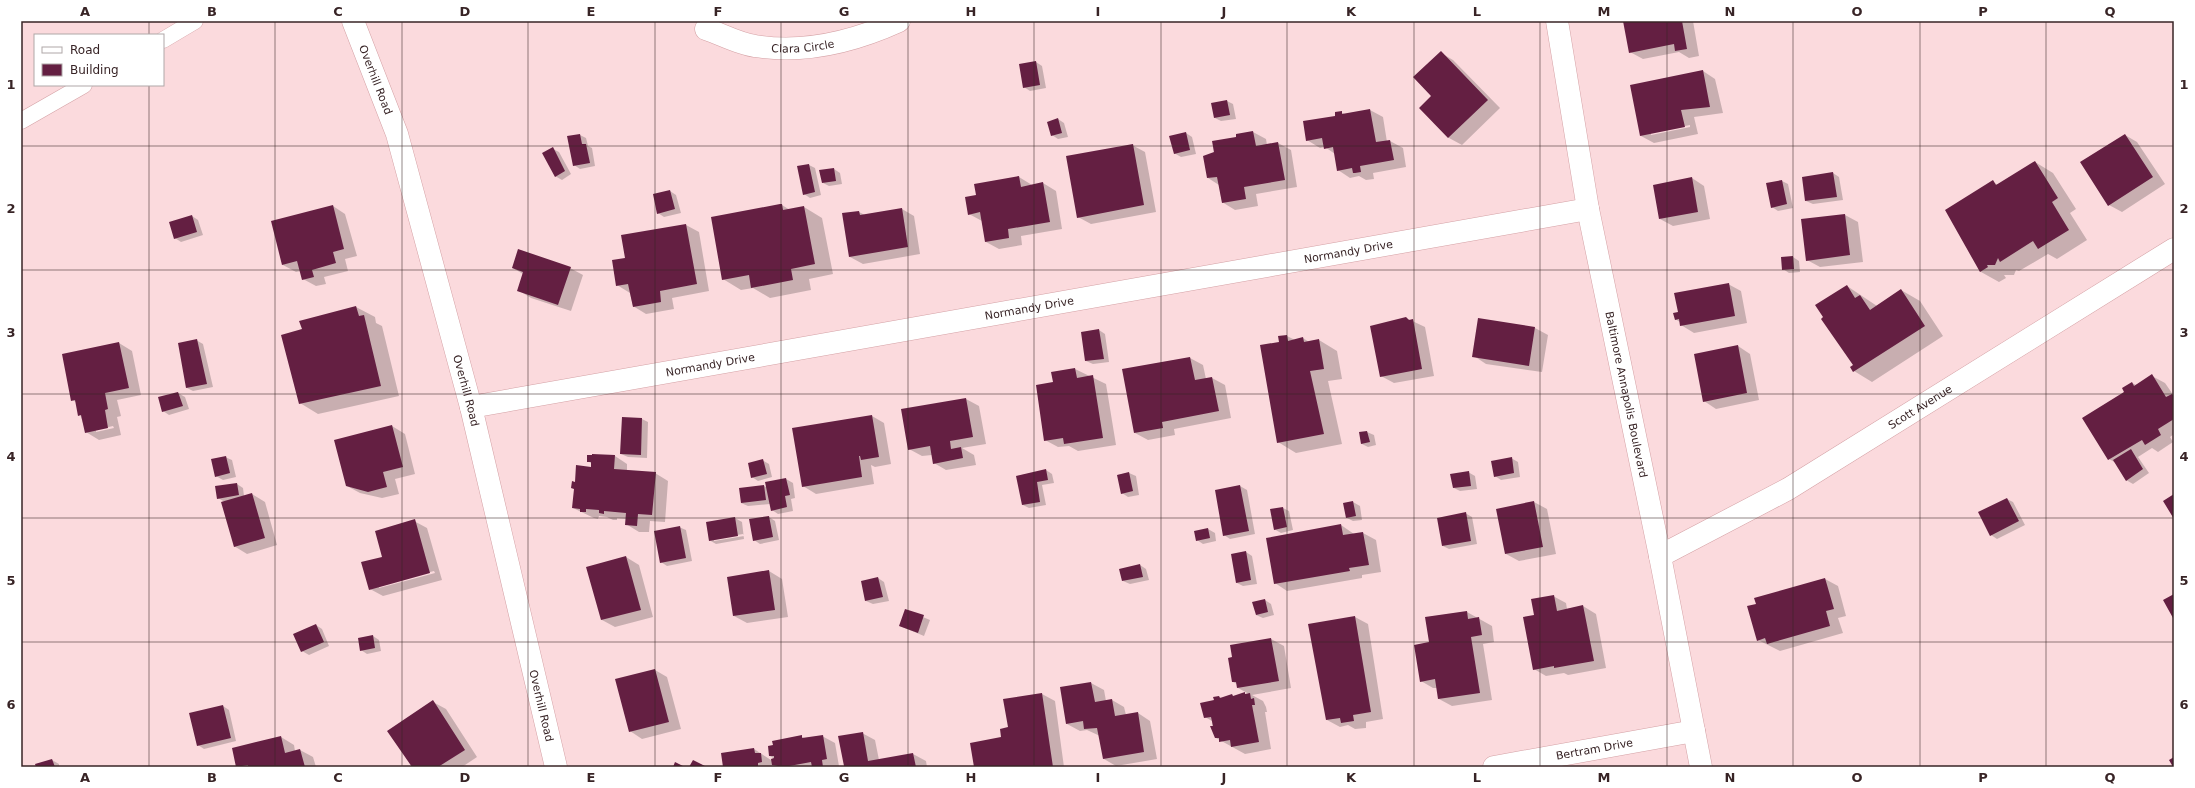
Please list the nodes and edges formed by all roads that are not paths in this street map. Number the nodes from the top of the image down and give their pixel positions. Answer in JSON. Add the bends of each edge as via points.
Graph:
{"nodes":[{"id":1,"x":195,"y":21,"type":"edge"},
{"id":2,"x":353,"y":21,"type":"edge"},
{"id":3,"x":899,"y":21,"type":"edge"},
{"id":4,"x":1556,"y":21,"type":"edge"},
{"id":5,"x":706,"y":29,"type":"dead end"},
{"id":6,"x":164,"y":39,"type":"edge"},
{"id":7,"x":82,"y":86,"type":"edge"},
{"id":8,"x":21,"y":121,"type":"edge"},
{"id":9,"x":1588,"y":209,"type":"junction"},
{"id":10,"x":2174,"y":249,"type":"edge"},
{"id":11,"x":471,"y":407,"type":"junction"},
{"id":12,"x":1660,"y":556,"type":"junction"},
{"id":13,"x":1694,"y":731,"type":"junction"},
{"id":14,"x":556,"y":767,"type":"edge"},
{"id":15,"x":1494,"y":767,"type":"edge"},
{"id":16,"x":1701,"y":767,"type":"edge"}],
"edges":[{"from":1,"to":6,"type":"lane"},
{"from":2,"to":11,"type":"street","name":"Overhill Road","via":[[397,134]]},
{"from":3,"to":5,"type":"street","name":"Clara Circle","via":[[843,43],[804,48],[754,46]]},
{"from":4,"to":9,"type":"street","name":"Baltimore Annapolis Boulevard"},
{"from":7,"to":8,"type":"lane"},
{"from":9,"to":11,"type":"street","name":"Normandy Drive"},
{"from":9,"to":12,"type":"street","name":"Baltimore Annapolis Boulevard"},
{"from":10,"to":12,"type":"street","name":"Scott Avenue","via":[[1788,489]]},
{"from":11,"to":14,"type":"street","name":"Overhill Road"},
{"from":12,"to":13,"type":"street","name":"Baltimore Annapolis Boulevard"},
{"from":13,"to":15,"type":"street","name":"Bertram Drive"},
{"from":13,"to":16,"type":"street","name":"Baltimore Annapolis Boulevard"}]}
